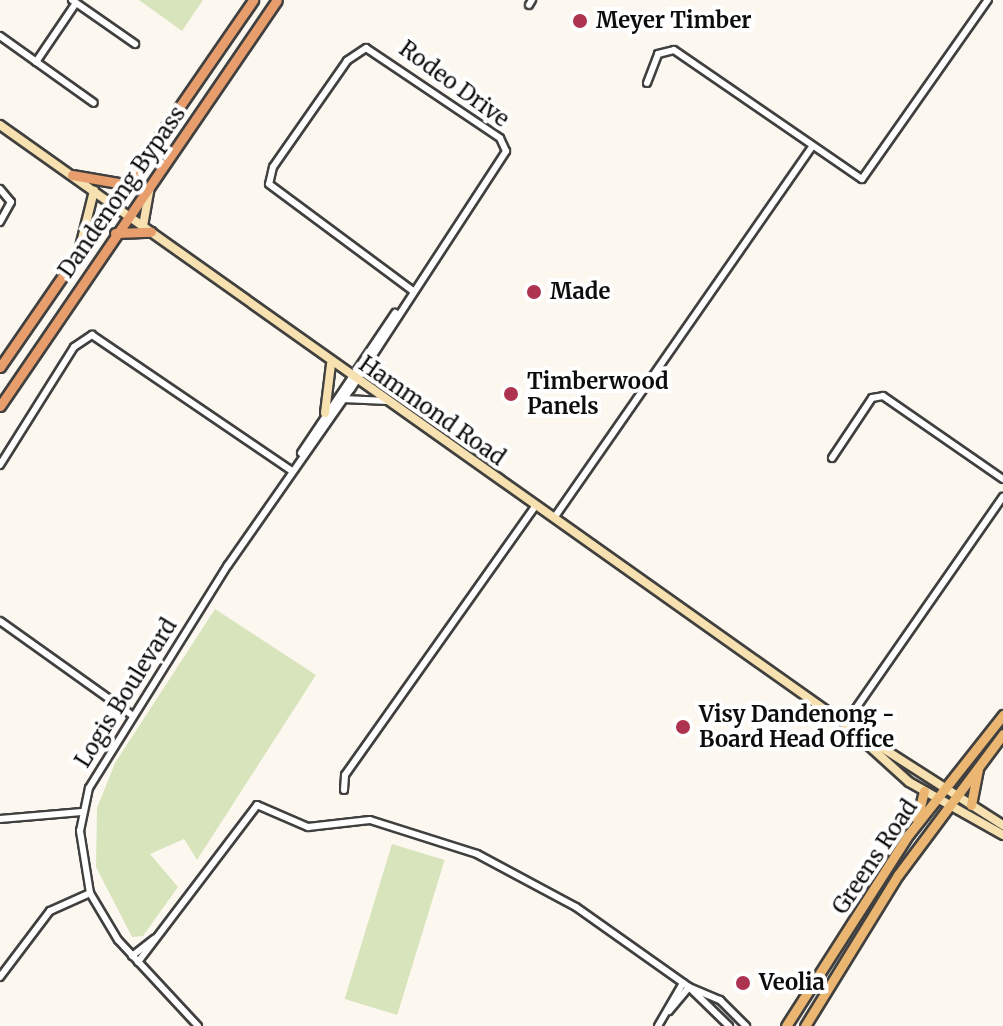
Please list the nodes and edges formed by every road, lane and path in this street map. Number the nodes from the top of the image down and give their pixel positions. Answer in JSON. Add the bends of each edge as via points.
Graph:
{"nodes":[{"id":1,"x":253,"y":0,"type":"edge"},
{"id":2,"x":277,"y":0,"type":"edge"},
{"id":3,"x":988,"y":0,"type":"edge"},
{"id":4,"x":74,"y":1,"type":"edge"},
{"id":5,"x":0,"y":36,"type":"edge"},
{"id":6,"x":135,"y":44,"type":"dead end"},
{"id":7,"x":36,"y":62,"type":"junction"},
{"id":8,"x":647,"y":83,"type":"dead end"},
{"id":9,"x":94,"y":103,"type":"dead end"},
{"id":10,"x":0,"y":125,"type":"edge"},
{"id":11,"x":812,"y":147,"type":"junction"},
{"id":12,"x":72,"y":175,"type":"junction"},
{"id":13,"x":152,"y":179,"type":"junction"},
{"id":14,"x":124,"y":184,"type":"junction"},
{"id":15,"x":0,"y":189,"type":"edge"},
{"id":16,"x":94,"y":191,"type":"junction"},
{"id":17,"x":111,"y":203,"type":"junction"},
{"id":18,"x":127,"y":214,"type":"junction"},
{"id":19,"x":0,"y":222,"type":"edge"},
{"id":20,"x":147,"y":229,"type":"junction"},
{"id":21,"x":115,"y":233,"type":"junction"},
{"id":22,"x":80,"y":247,"type":"junction"},
{"id":23,"x":413,"y":291,"type":"junction"},
{"id":24,"x":331,"y":364,"type":"junction"},
{"id":25,"x":0,"y":367,"type":"edge"},
{"id":26,"x":353,"y":377,"type":"junction"},
{"id":27,"x":343,"y":399,"type":"junction"},
{"id":28,"x":388,"y":401,"type":"junction"},
{"id":29,"x":0,"y":406,"type":"edge"},
{"id":30,"x":325,"y":413,"type":"junction"},
{"id":31,"x":832,"y":458,"type":"dead end"},
{"id":32,"x":0,"y":465,"type":"edge"},
{"id":33,"x":293,"y":467,"type":"junction"},
{"id":34,"x":1003,"y":479,"type":"edge"},
{"id":35,"x":1003,"y":497,"type":"edge"},
{"id":36,"x":536,"y":505,"type":"junction"},
{"id":37,"x":554,"y":518,"type":"junction"},
{"id":38,"x":0,"y":621,"type":"edge"},
{"id":39,"x":132,"y":715,"type":"junction"},
{"id":40,"x":1003,"y":715,"type":"edge"},
{"id":41,"x":845,"y":724,"type":"junction"},
{"id":42,"x":1003,"y":734,"type":"edge"},
{"id":43,"x":979,"y":764,"type":"junction"},
{"id":44,"x":943,"y":789,"type":"junction"},
{"id":45,"x":344,"y":790,"type":"dead end"},
{"id":46,"x":924,"y":791,"type":"junction"},
{"id":47,"x":954,"y":796,"type":"junction"},
{"id":48,"x":936,"y":799,"type":"junction"},
{"id":49,"x":971,"y":805,"type":"junction"},
{"id":50,"x":948,"y":806,"type":"junction"},
{"id":51,"x":82,"y":812,"type":"junction"},
{"id":52,"x":0,"y":819,"type":"edge"},
{"id":53,"x":1003,"y":825,"type":"edge"},
{"id":54,"x":915,"y":826,"type":"junction"},
{"id":55,"x":1003,"y":835,"type":"edge"},
{"id":56,"x":90,"y":893,"type":"junction"},
{"id":57,"x":135,"y":959,"type":"junction"},
{"id":58,"x":0,"y":977,"type":"edge"},
{"id":59,"x":686,"y":985,"type":"junction"},
{"id":60,"x":808,"y":1024,"type":"edge"},
{"id":61,"x":198,"y":1026,"type":"edge"},
{"id":62,"x":658,"y":1026,"type":"edge"},
{"id":63,"x":729,"y":1026,"type":"edge"},
{"id":64,"x":746,"y":1026,"type":"edge"},
{"id":65,"x":786,"y":1026,"type":"edge"}],
"edges":[{"from":1,"to":14,"type":"highway","name":"Dandenong Bypass"},
{"from":2,"to":13,"type":"highway","name":"Dandenong Bypass"},
{"from":3,"to":11,"type":"street","via":[[862,179]]},
{"from":4,"to":6,"type":"street"},
{"from":4,"to":7,"type":"street"},
{"from":5,"to":7,"type":"street"},
{"from":7,"to":9,"type":"street"},
{"from":8,"to":11,"type":"street","via":[[658,54],[674,50]]},
{"from":10,"to":12,"type":"main road","name":"Hammond Road"},
{"from":11,"to":37,"type":"street"},
{"from":12,"to":14,"type":"highway"},
{"from":12,"to":16,"type":"main road","name":"Hammond Road"},
{"from":13,"to":18,"type":"highway","name":"Dandenong Bypass"},
{"from":13,"to":20,"type":"main road"},
{"from":14,"to":17,"type":"highway","name":"Dandenong Bypass"},
{"from":15,"to":19,"type":"street","via":[[11,202]]},
{"from":16,"to":17,"type":"main road","name":"Hammond Road"},
{"from":16,"to":22,"type":"main road"},
{"from":17,"to":18,"type":"main road","name":"Hammond Road"},
{"from":17,"to":22,"type":"highway","name":"Dandenong Bypass"},
{"from":18,"to":20,"type":"main road","name":"Hammond Road"},
{"from":18,"to":21,"type":"highway","name":"Dandenong Bypass"},
{"from":20,"to":21,"type":"highway"},
{"from":20,"to":24,"type":"main road","name":"Hammond Road"},
{"from":21,"to":29,"type":"highway","name":"Dandenong Bypass"},
{"from":22,"to":25,"type":"highway","name":"Dandenong Bypass"},
{"from":23,"to":23,"type":"street","name":"Rodeo Drive","via":[[501,164],[505,144],[366,48],[339,73],[273,167],[269,184]]},
{"from":23,"to":26,"type":"street","name":"Rodeo Drive"},
{"from":24,"to":26,"type":"main road","name":"Hammond Road"},
{"from":24,"to":30,"type":"main road"},
{"from":26,"to":27,"type":"street","name":"Logis Boulevard"},
{"from":26,"to":28,"type":"main road","name":"Hammond Road"},
{"from":26,"to":30,"type":"street","name":"Logis Boulevard"},
{"from":27,"to":28,"type":"street"},
{"from":27,"to":33,"type":"street","name":"Logis Boulevard"},
{"from":28,"to":36,"type":"main road","name":"Hammond Road"},
{"from":30,"to":33,"type":"street","name":"Logis Boulevard"},
{"from":31,"to":34,"type":"street","via":[[872,398],[883,396]]},
{"from":32,"to":33,"type":"street","via":[[74,347],[92,335]]},
{"from":33,"to":39,"type":"street","name":"Logis Boulevard"},
{"from":35,"to":41,"type":"street"},
{"from":36,"to":37,"type":"main road","name":"Hammond Road"},
{"from":36,"to":45,"type":"street","via":[[345,775]]},
{"from":37,"to":41,"type":"main road","name":"Hammond Road"},
{"from":38,"to":39,"type":"street"},
{"from":39,"to":51,"type":"street","name":"Logis Boulevard","via":[[99,765]]},
{"from":40,"to":44,"type":"main road","name":"Greens Road"},
{"from":41,"to":44,"type":"main road","name":"Hammond Road"},
{"from":41,"to":46,"type":"main road","name":"Hammond Road"},
{"from":42,"to":43,"type":"main road","name":"Greens Road"},
{"from":43,"to":47,"type":"main road","name":"Greens Road"},
{"from":43,"to":49,"type":"main road"},
{"from":44,"to":47,"type":"main road","name":"Hammond Road"},
{"from":44,"to":48,"type":"main road","name":"Greens Road"},
{"from":46,"to":48,"type":"main road","name":"Hammond Road"},
{"from":46,"to":54,"type":"main road"},
{"from":47,"to":49,"type":"main road","name":"Hammond Road"},
{"from":47,"to":50,"type":"main road","name":"Greens Road"},
{"from":48,"to":50,"type":"main road","name":"Hammond Road"},
{"from":48,"to":54,"type":"main road","name":"Greens Road"},
{"from":49,"to":53,"type":"main road","name":"Hammond Road"},
{"from":50,"to":55,"type":"main road","name":"Hammond Road"},
{"from":50,"to":60,"type":"main road","name":"Greens Road"},
{"from":51,"to":52,"type":"street"},
{"from":51,"to":56,"type":"street","name":"Logis Boulevard"},
{"from":54,"to":65,"type":"main road","name":"Greens Road"},
{"from":56,"to":57,"type":"street","name":"Logis Boulevard"},
{"from":56,"to":58,"type":"street","via":[[50,911]]},
{"from":57,"to":59,"type":"street","via":[[257,805],[308,827],[370,820],[477,854],[568,902]]},
{"from":57,"to":61,"type":"street","name":"Logis Boulevard"},
{"from":59,"to":62,"type":"street"},
{"from":59,"to":63,"type":"street"},
{"from":59,"to":64,"type":"street","via":[[720,1000]]}]}
